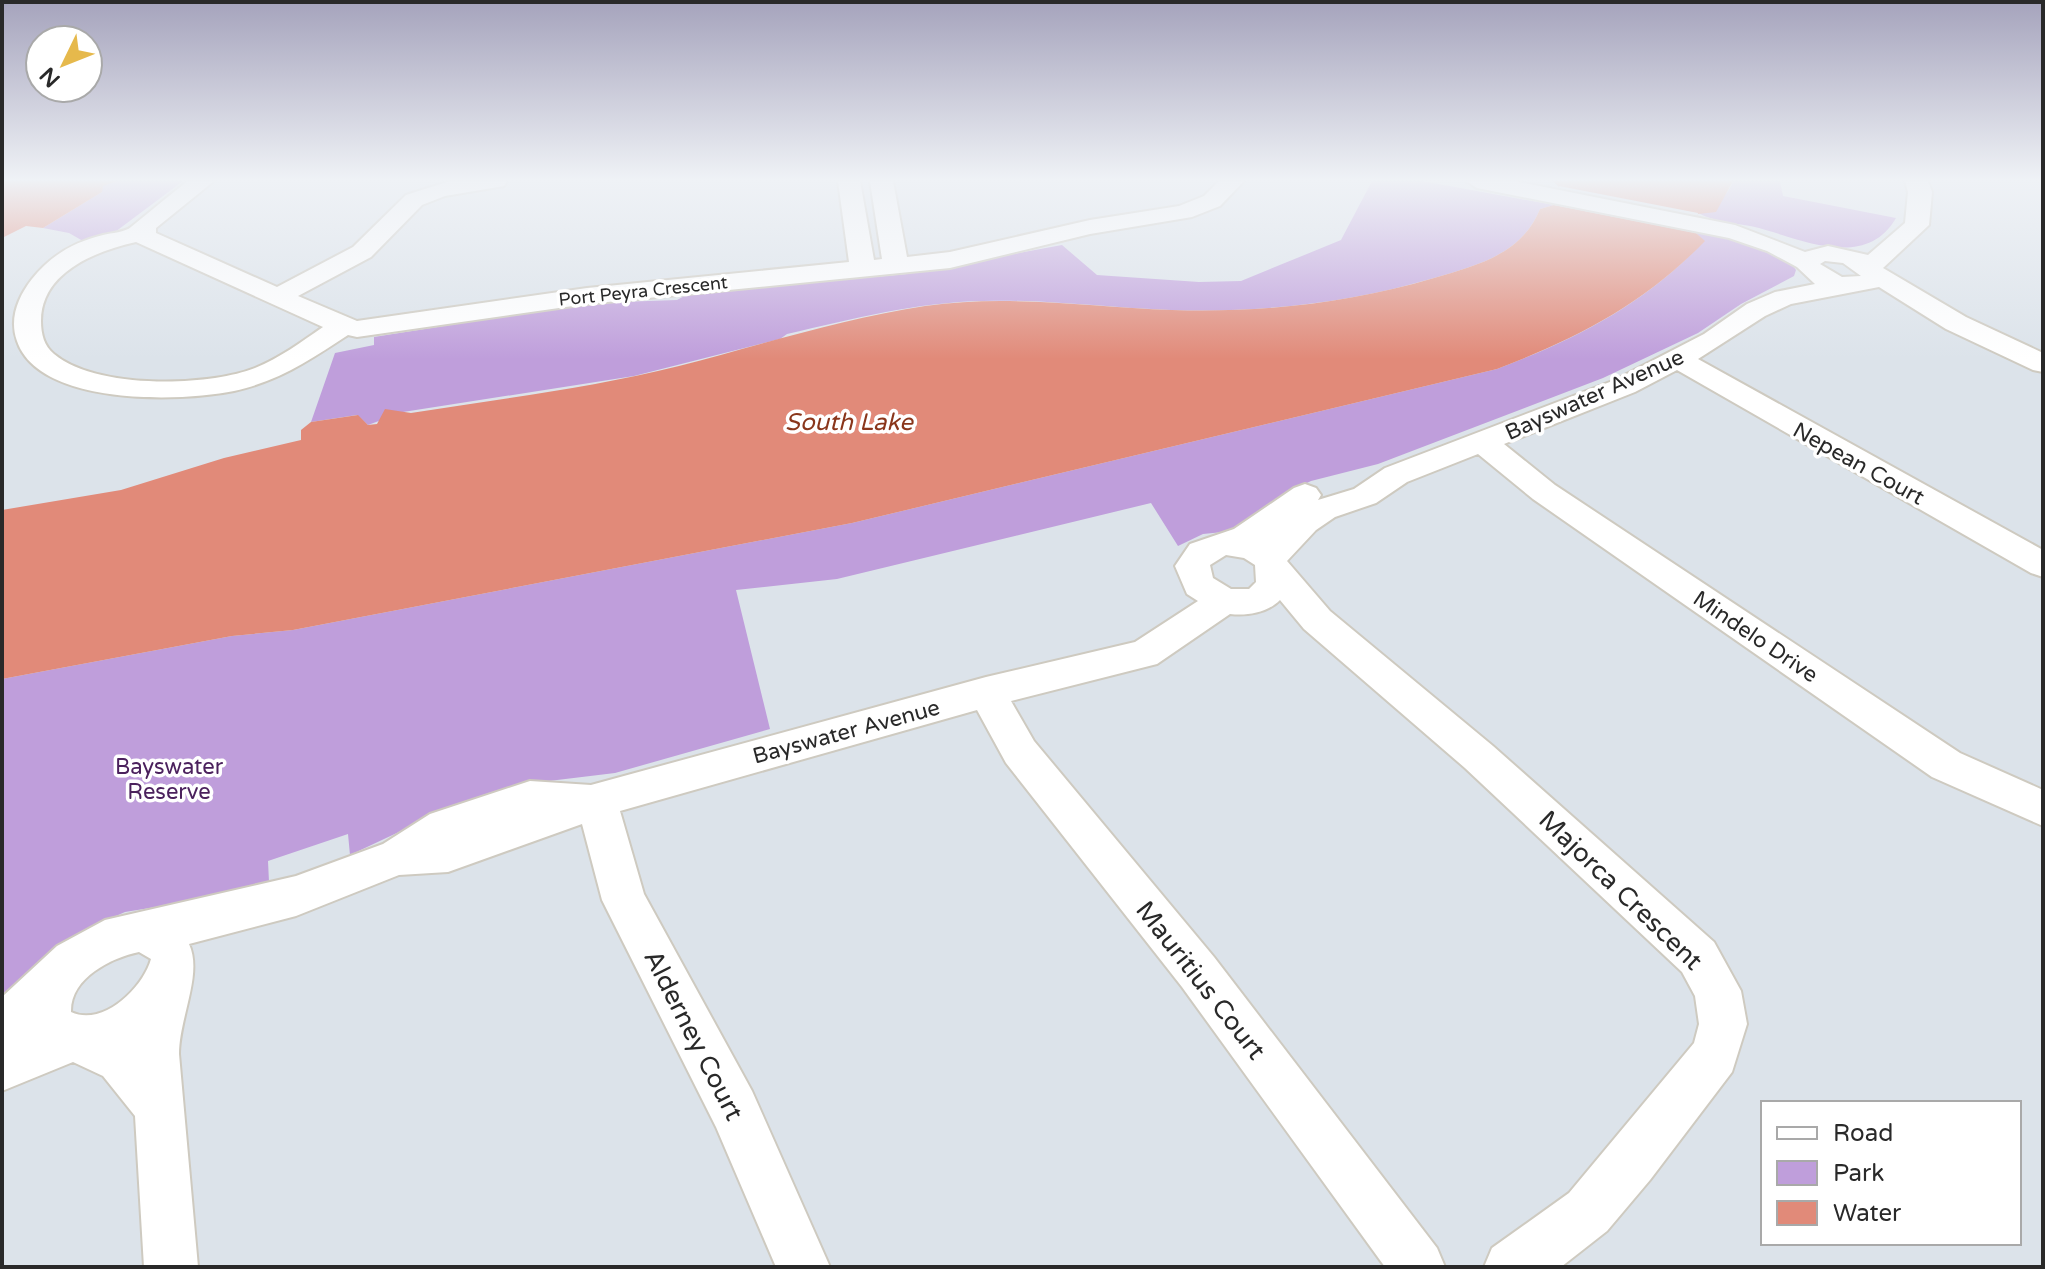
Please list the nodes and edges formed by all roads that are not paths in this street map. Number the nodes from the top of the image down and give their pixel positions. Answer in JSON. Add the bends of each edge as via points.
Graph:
{"nodes":[{"id":1,"x":118,"y":240,"type":"edge"},
{"id":2,"x":149,"y":240,"type":"edge"},
{"id":3,"x":374,"y":240,"type":"edge"},
{"id":4,"x":858,"y":240,"type":"edge"},
{"id":5,"x":891,"y":240,"type":"edge"},
{"id":6,"x":1034,"y":240,"type":"edge"},
{"id":7,"x":1759,"y":240,"type":"edge"},
{"id":8,"x":1899,"y":241,"type":"joint"},
{"id":9,"x":1820,"y":260,"type":"junction"},
{"id":10,"x":896,"y":267,"type":"junction"},
{"id":11,"x":863,"y":271,"type":"junction"},
{"id":12,"x":1863,"y":278,"type":"junction"},
{"id":13,"x":277,"y":297,"type":"junction"},
{"id":14,"x":1784,"y":298,"type":"junction"},
{"id":15,"x":343,"y":326,"type":"junction"},
{"id":16,"x":1677,"y":359,"type":"junction"},
{"id":17,"x":2043,"y":364,"type":"edge"},
{"id":18,"x":1483,"y":442,"type":"junction"},
{"id":19,"x":1396,"y":475,"type":"junction"},
{"id":20,"x":1224,"y":543,"type":"junction"},
{"id":21,"x":2043,"y":565,"type":"edge"},
{"id":22,"x":1193,"y":575,"type":"junction"},
{"id":23,"x":1257,"y":583,"type":"junction"},
{"id":24,"x":1095,"y":663,"type":"junction"},
{"id":25,"x":986,"y":692,"type":"junction"},
{"id":26,"x":597,"y":800,"type":"junction"},
{"id":27,"x":2043,"y":809,"type":"edge"},
{"id":28,"x":296,"y":896,"type":"junction"},
{"id":29,"x":140,"y":931,"type":"junction"},
{"id":30,"x":171,"y":975,"type":"junction"},
{"id":31,"x":56,"y":981,"type":"junction"},
{"id":32,"x":2,"y":1028,"type":"edge"},
{"id":33,"x":74,"y":1040,"type":"junction"},
{"id":34,"x":2,"y":1067,"type":"edge"},
{"id":35,"x":156,"y":1103,"type":"junction"},
{"id":36,"x":171,"y":1267,"type":"edge"},
{"id":37,"x":803,"y":1267,"type":"edge"},
{"id":38,"x":1418,"y":1267,"type":"edge"},
{"id":39,"x":1511,"y":1267,"type":"edge"}],
"edges":[{"from":1,"to":15,"type":"street","via":[[77,252],[53,271],[27,310],[25,324],[35,351],[67,373],[96,382],[169,388],[212,385],[271,371]]},
{"from":2,"to":13,"type":"street","name":"Port Peyra Crescent"},
{"from":3,"to":13,"type":"street","via":[[362,252]]},
{"from":4,"to":11,"type":"street"},
{"from":5,"to":10,"type":"street"},
{"from":6,"to":10,"type":"street","name":"Port Peyra Crescent"},
{"from":7,"to":9,"type":"street"},
{"from":8,"to":9,"type":"street"},
{"from":8,"to":12,"type":"street"},
{"from":9,"to":12,"type":"street"},
{"from":9,"to":14,"type":"street","name":"Bayswater Avenue"},
{"from":10,"to":11,"type":"street","name":"Port Peyra Crescent"},
{"from":11,"to":15,"type":"street","name":"Port Peyra Crescent","via":[[587,296],[367,329]]},
{"from":12,"to":14,"type":"street","name":"Bayswater Avenue"},
{"from":12,"to":17,"type":"street"},
{"from":13,"to":15,"type":"street","name":"Port Peyra Crescent"},
{"from":14,"to":16,"type":"street","name":"Bayswater Avenue"},
{"from":16,"to":18,"type":"street","name":"Bayswater Avenue","via":[[1588,402]]},
{"from":16,"to":21,"type":"street","name":"Nepean Court"},
{"from":18,"to":19,"type":"street","name":"Bayswater Avenue"},
{"from":18,"to":27,"type":"street","name":"Mindelo Drive","via":[[1544,492],[1946,765]]},
{"from":19,"to":20,"type":"street","name":"Bayswater Avenue","via":[[1304,495],[1245,538]]},
{"from":19,"to":23,"type":"street","name":"Bayswater Avenue","via":[[1365,496],[1324,509],[1304,522]]},
{"from":20,"to":22,"type":"street","name":"Bayswater Avenue","via":[[1195,557]]},
{"from":20,"to":23,"type":"street","via":[[1249,546]]},
{"from":22,"to":23,"type":"street","via":[[1209,595]]},
{"from":22,"to":24,"type":"street","name":"Bayswater Avenue","via":[[1168,617]]},
{"from":23,"to":24,"type":"street","name":"Bayswater Avenue","via":[[1144,654]]},
{"from":23,"to":39,"type":"street","name":"Majorca Crescent","via":[[1317,620],[1479,757],[1698,957],[1718,991],[1723,1024],[1715,1055],[1588,1212]]},
{"from":24,"to":25,"type":"street","name":"Bayswater Avenue"},
{"from":25,"to":26,"type":"street","name":"Bayswater Avenue"},
{"from":25,"to":38,"type":"street","name":"Mauritius Court","via":[[1020,752],[1198,972]]},
{"from":26,"to":28,"type":"street","name":"Bayswater Avenue","via":[[448,853],[398,857]]},
{"from":26,"to":37,"type":"street","name":"Alderney Court","via":[[624,900],[734,1109]]},
{"from":28,"to":29,"type":"street","name":"Bayswater Avenue"},
{"from":28,"to":30,"type":"street","name":"Bayswater Avenue","via":[[229,931]]},
{"from":29,"to":30,"type":"street","via":[[167,940],[173,951]]},
{"from":29,"to":31,"type":"street","name":"Bayswater Avenue","via":[[84,951]]},
{"from":30,"to":33,"type":"street","name":"Bayswater Avenue","via":[[146,1010],[119,1029]]},
{"from":30,"to":35,"type":"street","via":[[155,1030]]},
{"from":31,"to":32,"type":"street","name":"Bayswater Avenue"},
{"from":31,"to":33,"type":"street","via":[[47,997],[48,1025]]},
{"from":33,"to":34,"type":"street","name":"Bayswater Avenue"},
{"from":33,"to":35,"type":"street","via":[[120,1059]]},
{"from":35,"to":36,"type":"street"}]}
